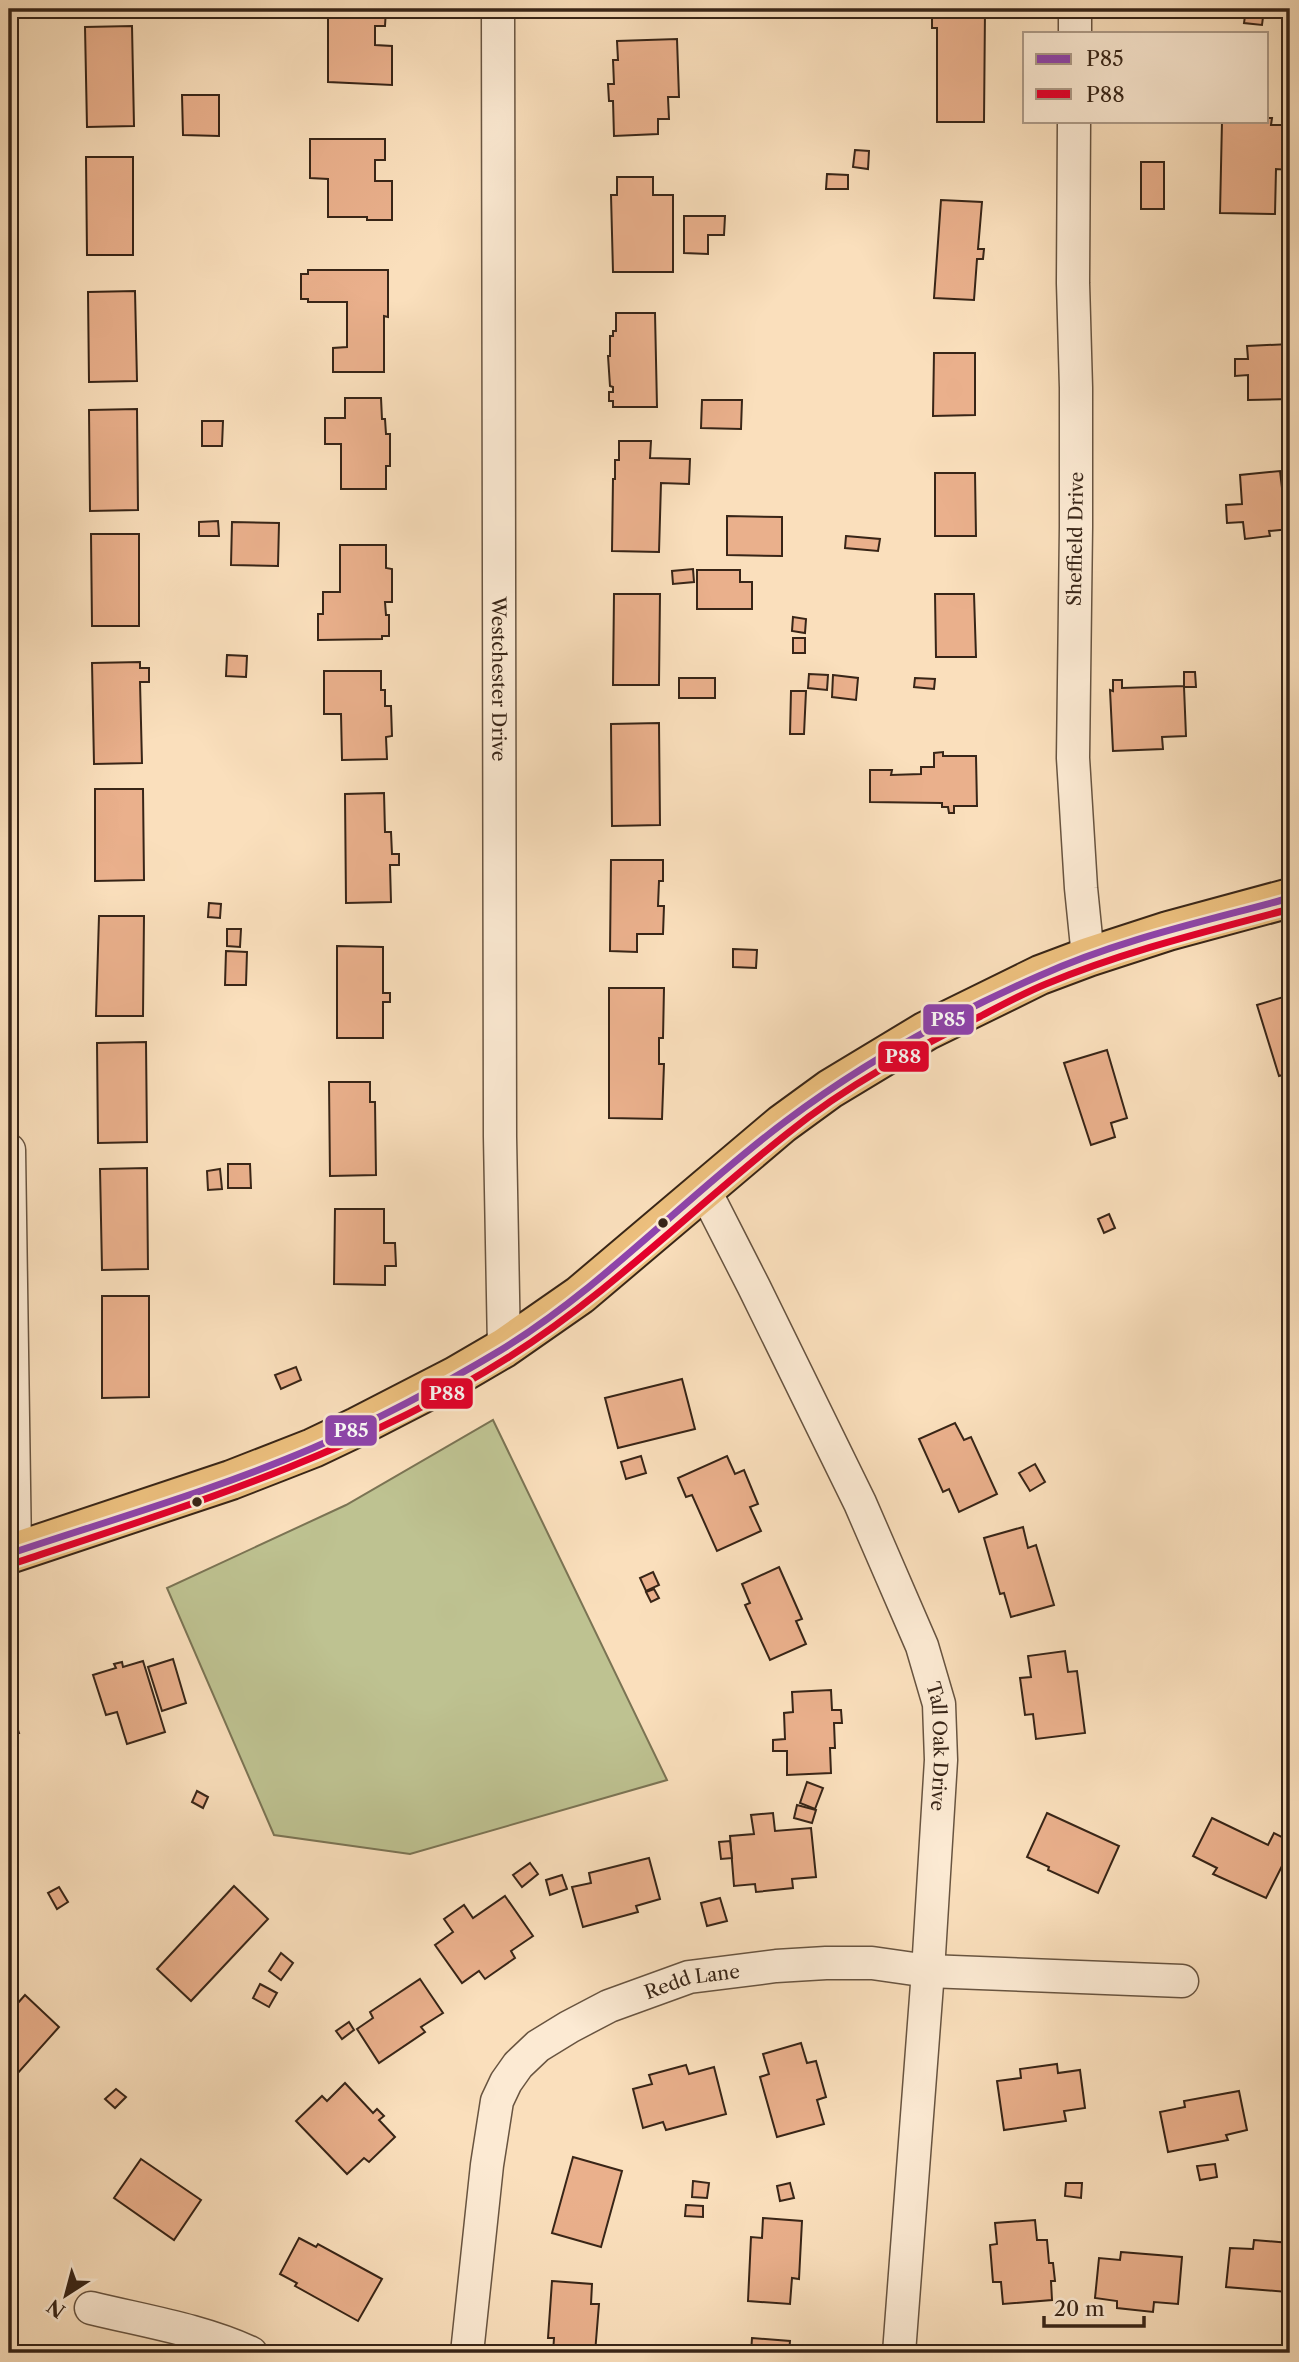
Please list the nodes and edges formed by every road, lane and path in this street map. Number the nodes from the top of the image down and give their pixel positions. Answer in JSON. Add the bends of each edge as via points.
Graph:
{"nodes":[{"id":1,"x":498,"y":9,"type":"edge"},
{"id":2,"x":1076,"y":9,"type":"edge"},
{"id":3,"x":1075,"y":32,"type":"edge"},
{"id":4,"x":1074,"y":122,"type":"edge"},
{"id":5,"x":1290,"y":898,"type":"edge"},
{"id":6,"x":1088,"y":957,"type":"junction"},
{"id":7,"x":9,"y":1150,"type":"edge"},
{"id":8,"x":705,"y":1191,"type":"junction"},
{"id":9,"x":504,"y":1348,"type":"junction"},
{"id":10,"x":12,"y":1553,"type":"edge"},
{"id":11,"x":929,"y":1971,"type":"junction"},
{"id":12,"x":1182,"y":1981,"type":"dead end"},
{"id":13,"x":91,"y":2308,"type":"dead end"},
{"id":14,"x":251,"y":2353,"type":"edge"},
{"id":15,"x":467,"y":2353,"type":"edge"},
{"id":16,"x":899,"y":2353,"type":"edge"}],
"edges":[{"from":1,"to":9,"type":"street","name":"Westchester Drive"},
{"from":2,"to":3,"type":"street"},
{"from":4,"to":6,"type":"street","name":"Sheffield Drive","via":[[1073,758]]},
{"from":5,"to":6,"type":"main road"},
{"from":6,"to":8,"type":"main road","via":[[926,1031],[830,1089]]},
{"from":7,"to":10,"type":"street"},
{"from":8,"to":9,"type":"main road","via":[[580,1295]]},
{"from":8,"to":11,"type":"street","name":"Tall Oak Drive","via":[[860,1503],[934,1679],[941,1760]]},
{"from":9,"to":10,"type":"main road","via":[[313,1448],[182,1498]]},
{"from":11,"to":12,"type":"street","name":"Redd Lane"},
{"from":11,"to":15,"type":"street","name":"Redd Lane","via":[[872,1963],[826,1963],[689,1977],[609,2006],[538,2046],[518,2065],[497,2101]]},
{"from":11,"to":16,"type":"street","name":"Tall Oak Drive"},
{"from":13,"to":14,"type":"street","via":[[176,2328]]}]}
